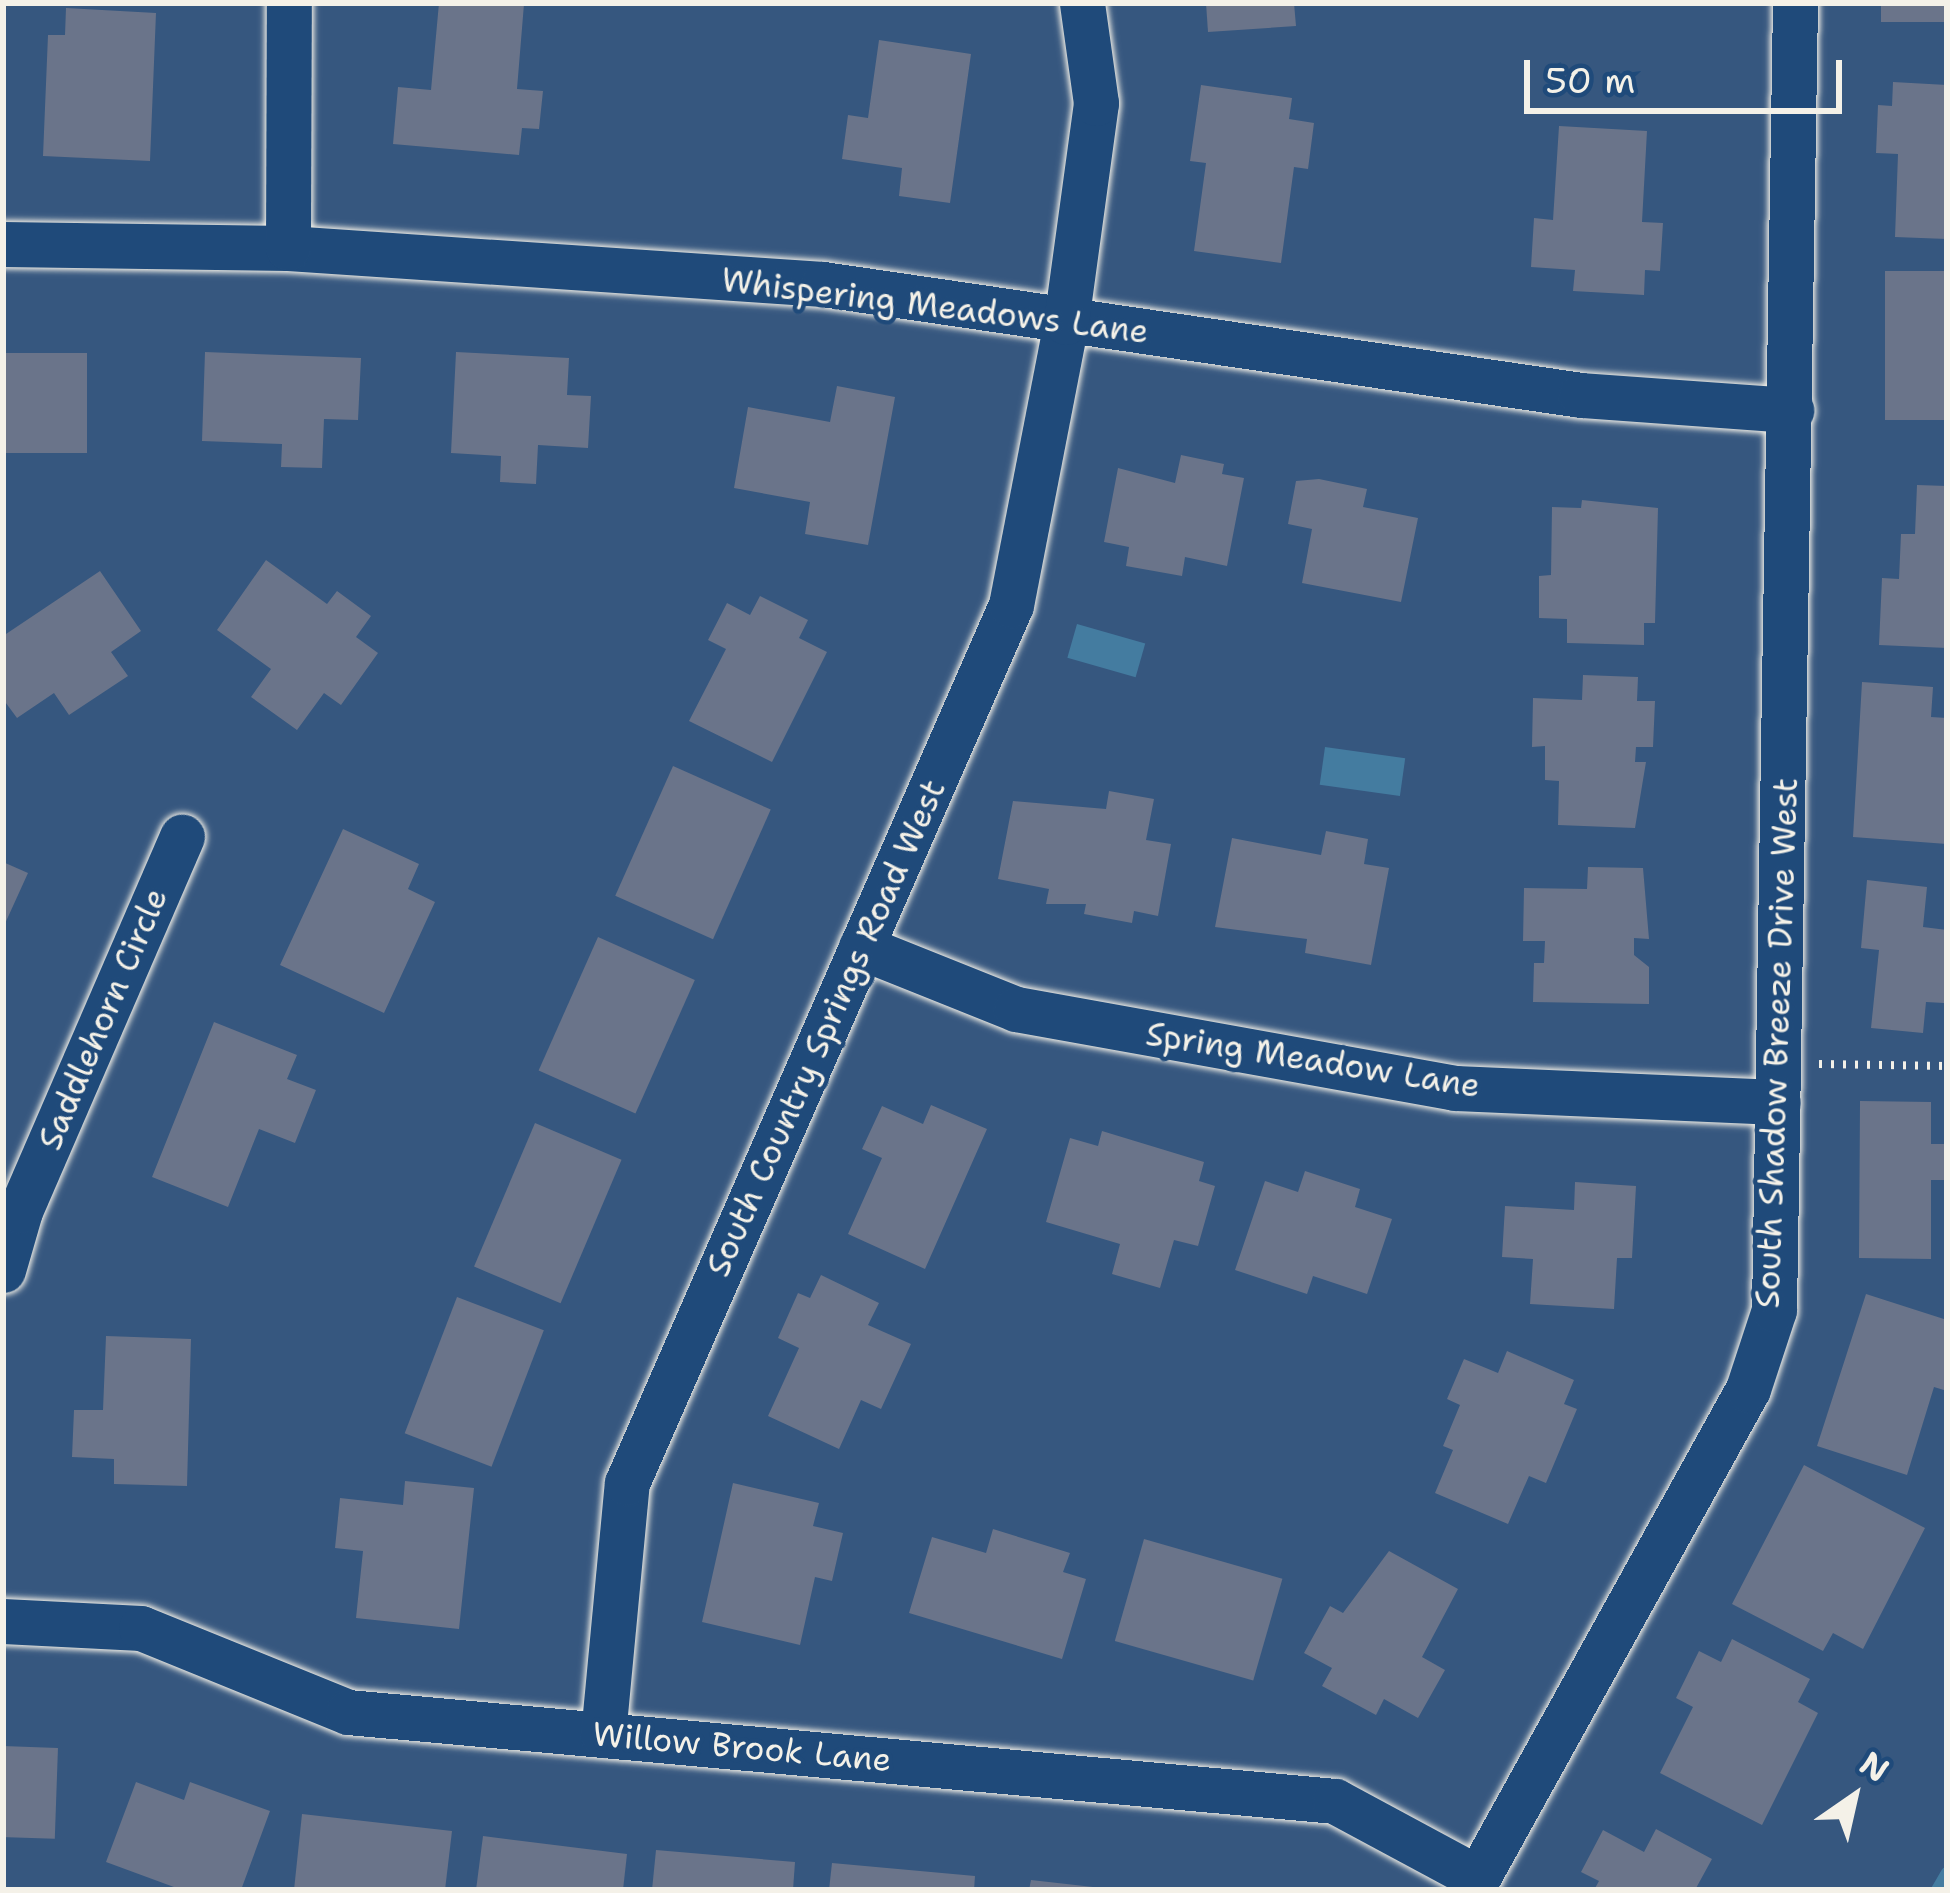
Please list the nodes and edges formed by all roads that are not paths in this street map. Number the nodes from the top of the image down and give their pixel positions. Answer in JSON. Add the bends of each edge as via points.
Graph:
{"nodes":[{"id":1,"x":289,"y":3,"type":"edge"},
{"id":2,"x":1082,"y":3,"type":"edge"},
{"id":3,"x":1795,"y":3,"type":"edge"},
{"id":4,"x":3,"y":244,"type":"edge"},
{"id":5,"x":288,"y":248,"type":"junction"},
{"id":6,"x":1066,"y":322,"type":"junction"},
{"id":7,"x":1791,"y":410,"type":"junction"},
{"id":8,"x":182,"y":837,"type":"dead end"},
{"id":9,"x":861,"y":947,"type":"junction"},
{"id":10,"x":1778,"y":1102,"type":"junction"},
{"id":11,"x":3,"y":1270,"type":"edge"},
{"id":12,"x":3,"y":1621,"type":"edge"},
{"id":13,"x":603,"y":1735,"type":"junction"},
{"id":14,"x":1474,"y":1884,"type":"edge"}],
"edges":[{"from":1,"to":5,"type":"street"},
{"from":2,"to":6,"type":"street","name":"South Country Springs Road West","via":[[1096,103]]},
{"from":3,"to":7,"type":"street","name":"South Shadow Breeze Drive West"},
{"from":4,"to":5,"type":"street","name":"Whispering Meadows Lane"},
{"from":5,"to":6,"type":"street","name":"Whispering Meadows Lane","via":[[823,284]]},
{"from":6,"to":7,"type":"street","name":"Whispering Meadows Lane","via":[[1581,395]]},
{"from":6,"to":9,"type":"street","name":"South Country Springs Road West","via":[[1011,605]]},
{"from":7,"to":10,"type":"street","name":"South Shadow Breeze Drive West"},
{"from":8,"to":11,"type":"street","name":"Saddlehorn Circle","via":[[20,1211]]},
{"from":9,"to":10,"type":"street","name":"Spring Meadow Lane","via":[[1016,1009],[1455,1088]]},
{"from":9,"to":13,"type":"street","name":"South Country Springs Road West","via":[[627,1483]]},
{"from":10,"to":14,"type":"street","name":"South Shadow Breeze Drive West","via":[[1774,1310],[1748,1389]]},
{"from":12,"to":13,"type":"street","name":"Willow Brook Lane","via":[[141,1628],[348,1712]]},
{"from":13,"to":14,"type":"street","name":"Willow Brook Lane","via":[[1335,1801]]}]}
